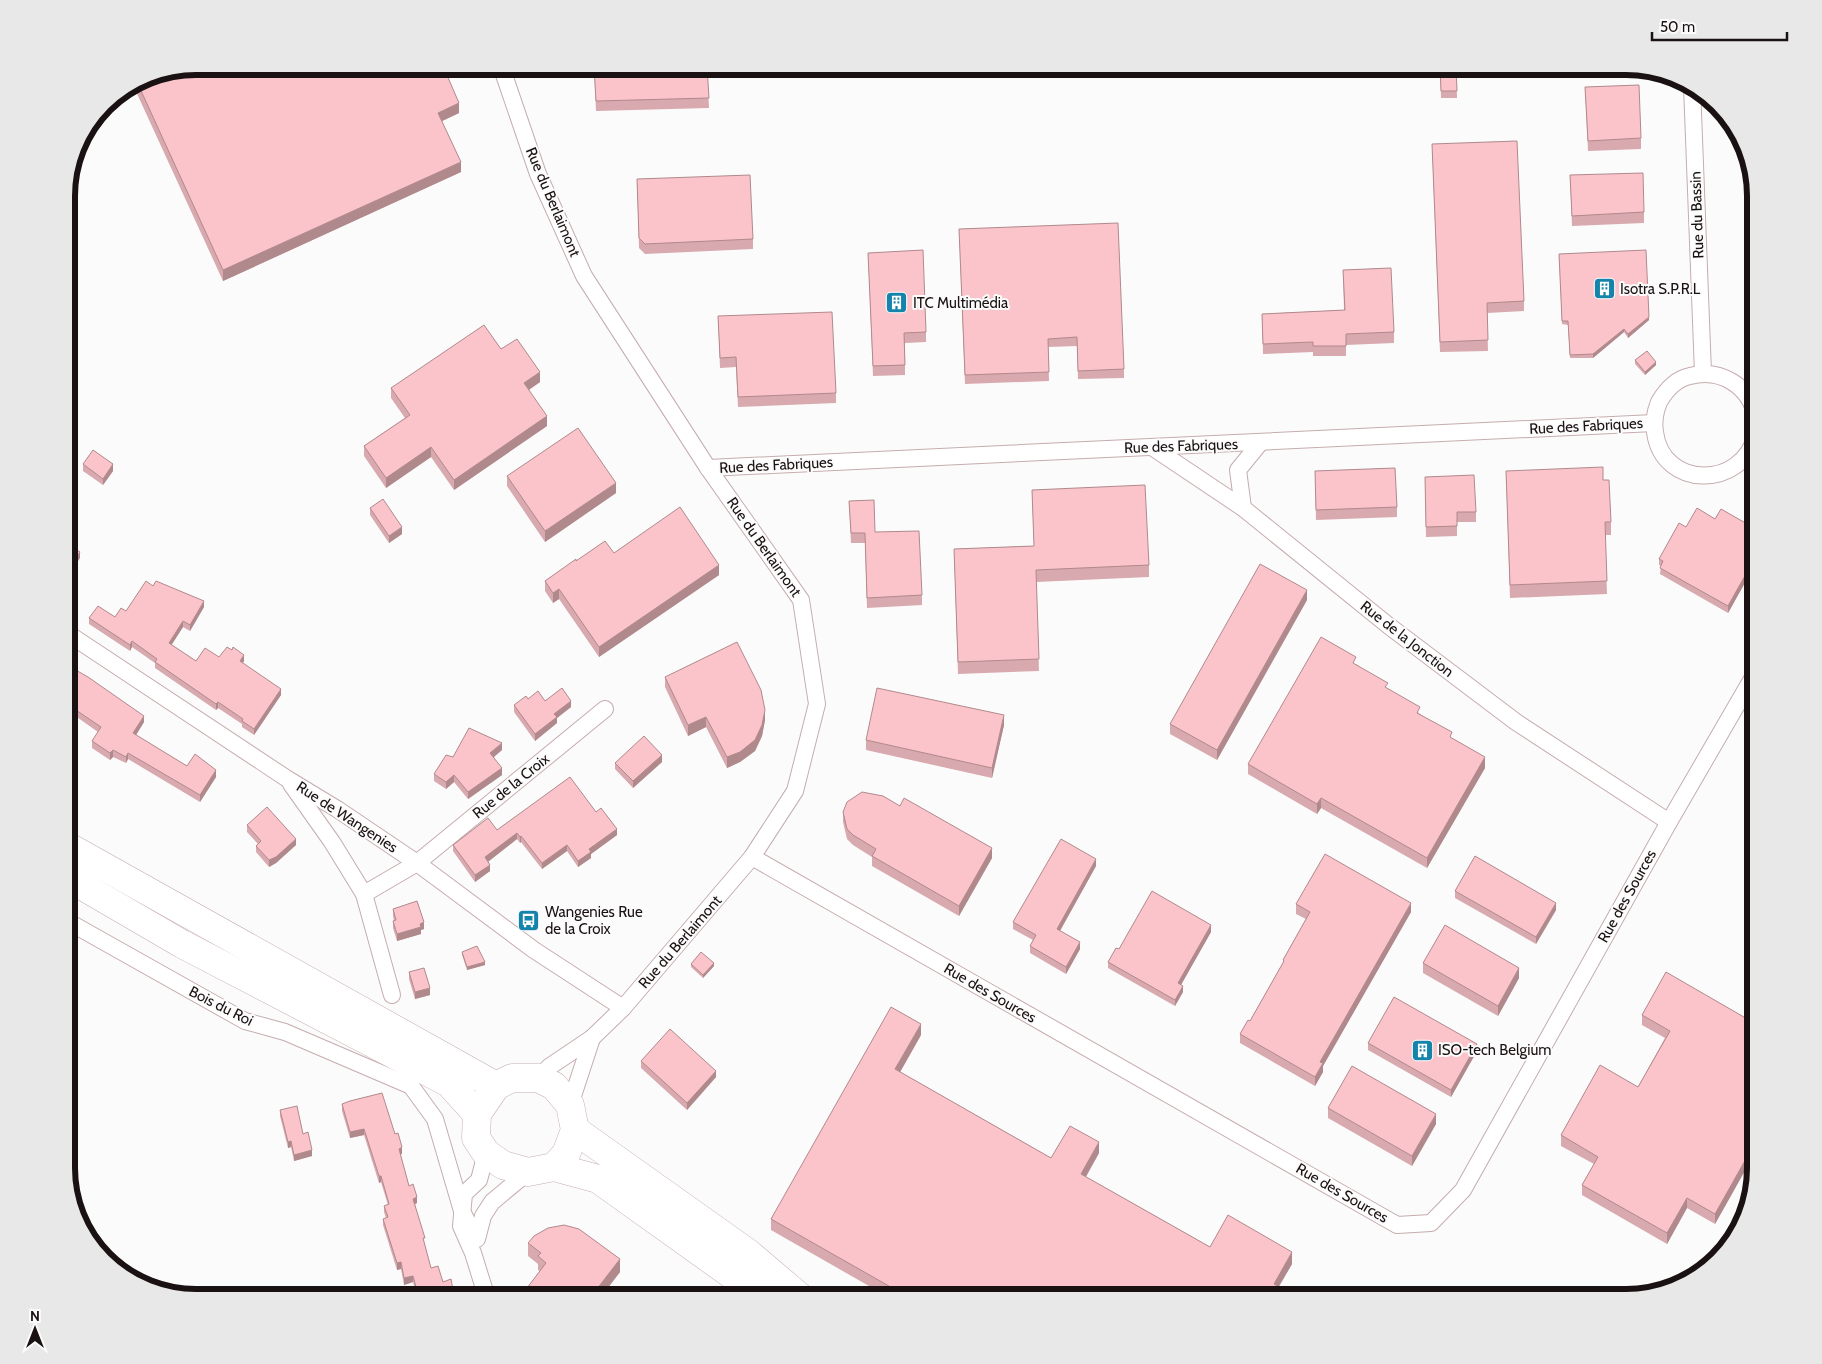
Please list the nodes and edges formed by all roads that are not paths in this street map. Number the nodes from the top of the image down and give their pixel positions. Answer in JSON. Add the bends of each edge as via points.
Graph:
{"nodes":[{"id":1,"x":504,"y":75,"type":"edge"},
{"id":2,"x":1692,"y":95,"type":"edge"},
{"id":3,"x":1703,"y":373,"type":"junction"},
{"id":4,"x":1747,"y":395,"type":"edge"},
{"id":5,"x":1654,"y":423,"type":"junction"},
{"id":6,"x":1260,"y":443,"type":"junction"},
{"id":7,"x":1152,"y":447,"type":"junction"},
{"id":8,"x":1747,"y":458,"type":"edge"},
{"id":9,"x":708,"y":468,"type":"junction"},
{"id":10,"x":1243,"y":508,"type":"junction"},
{"id":11,"x":75,"y":639,"type":"edge"},
{"id":12,"x":1747,"y":688,"type":"edge"},
{"id":13,"x":605,"y":709,"type":"dead end"},
{"id":14,"x":286,"y":778,"type":"junction"},
{"id":15,"x":1669,"y":822,"type":"junction"},
{"id":16,"x":75,"y":851,"type":"edge"},
{"id":17,"x":752,"y":857,"type":"junction"},
{"id":18,"x":417,"y":863,"type":"junction"},
{"id":19,"x":75,"y":882,"type":"edge"},
{"id":20,"x":364,"y":894,"type":"junction"},
{"id":21,"x":75,"y":926,"type":"edge"},
{"id":22,"x":392,"y":995,"type":"dead end"},
{"id":23,"x":624,"y":1008,"type":"junction"},
{"id":24,"x":592,"y":1038,"type":"junction"},
{"id":25,"x":538,"y":1078,"type":"junction"},
{"id":26,"x":496,"y":1086,"type":"junction"},
{"id":27,"x":476,"y":1114,"type":"junction"},
{"id":28,"x":572,"y":1117,"type":"junction"},
{"id":29,"x":486,"y":1153,"type":"junction"},
{"id":30,"x":541,"y":1169,"type":"junction"},
{"id":31,"x":462,"y":1212,"type":"junction"},
{"id":32,"x":479,"y":1230,"type":"junction"},
{"id":33,"x":473,"y":1253,"type":"junction"},
{"id":34,"x":484,"y":1289,"type":"edge"},
{"id":35,"x":750,"y":1289,"type":"edge"},
{"id":36,"x":790,"y":1289,"type":"edge"}],
"edges":[{"from":1,"to":9,"type":"street","name":"Rue du Berlaimont","via":[[538,174],[584,276]]},
{"from":2,"to":3,"type":"street","name":"Rue du Bassin"},
{"from":3,"to":4,"type":"street","via":[[1733,381]]},
{"from":3,"to":5,"type":"street","via":[[1674,383],[1656,408]]},
{"from":5,"to":6,"type":"street","name":"Rue des Fabriques"},
{"from":5,"to":8,"type":"street","via":[[1656,440],[1663,455],[1675,467],[1691,474],[1708,476],[1724,473]]},
{"from":6,"to":7,"type":"street","name":"Rue des Fabriques"},
{"from":6,"to":10,"type":"street","via":[[1238,470]]},
{"from":7,"to":9,"type":"street","name":"Rue des Fabriques"},
{"from":7,"to":10,"type":"street","name":"Rue de la Jonction"},
{"from":9,"to":17,"type":"street","name":"Rue du Berlaimont","via":[[801,600],[817,704],[795,791]]},
{"from":10,"to":15,"type":"street","name":"Rue de la Jonction","via":[[1389,626],[1516,722]]},
{"from":11,"to":14,"type":"street","name":"Rue de Wangenies"},
{"from":12,"to":15,"type":"street","name":"Rue des Sources"},
{"from":13,"to":18,"type":"street","name":"Rue de la Croix"},
{"from":14,"to":18,"type":"street","name":"Rue de Wangenies"},
{"from":14,"to":20,"type":"street"},
{"from":15,"to":17,"type":"street","name":"Rue des Sources","via":[[1463,1190],[1431,1223],[1397,1225]]},
{"from":16,"to":26,"type":"highway"},
{"from":17,"to":23,"type":"street","name":"Rue du Berlaimont"},
{"from":18,"to":20,"type":"street","name":"Rue de la Croix"},
{"from":18,"to":23,"type":"street","name":"Rue de Wangenies","via":[[534,950]]},
{"from":19,"to":27,"type":"highway","via":[[182,944],[449,1083]]},
{"from":20,"to":22,"type":"street"},
{"from":21,"to":31,"type":"street","name":"Bois du Roi","via":[[245,1021],[285,1032],[411,1086],[435,1119]]},
{"from":23,"to":24,"type":"street","name":"Rue du Berlaimont"},
{"from":24,"to":25,"type":"street","name":"Rue du Berlaimont"},
{"from":24,"to":28,"type":"street","name":"Rue du Berlaimont"},
{"from":25,"to":26,"type":"highway","via":[[512,1078]]},
{"from":25,"to":28,"type":"highway","via":[[554,1086]]},
{"from":26,"to":27,"type":"highway"},
{"from":27,"to":29,"type":"highway","via":[[476,1138]]},
{"from":28,"to":30,"type":"highway","via":[[566,1154]]},
{"from":28,"to":36,"type":"highway"},
{"from":29,"to":30,"type":"highway","via":[[503,1165]]},
{"from":29,"to":31,"type":"street","via":[[479,1180],[464,1194]]},
{"from":30,"to":32,"type":"street","via":[[492,1202]]},
{"from":30,"to":35,"type":"highway","via":[[598,1179]]},
{"from":31,"to":32,"type":"street","via":[[468,1223]]},
{"from":31,"to":33,"type":"street","via":[[461,1226]]},
{"from":32,"to":33,"type":"street"},
{"from":33,"to":34,"type":"street"}]}
